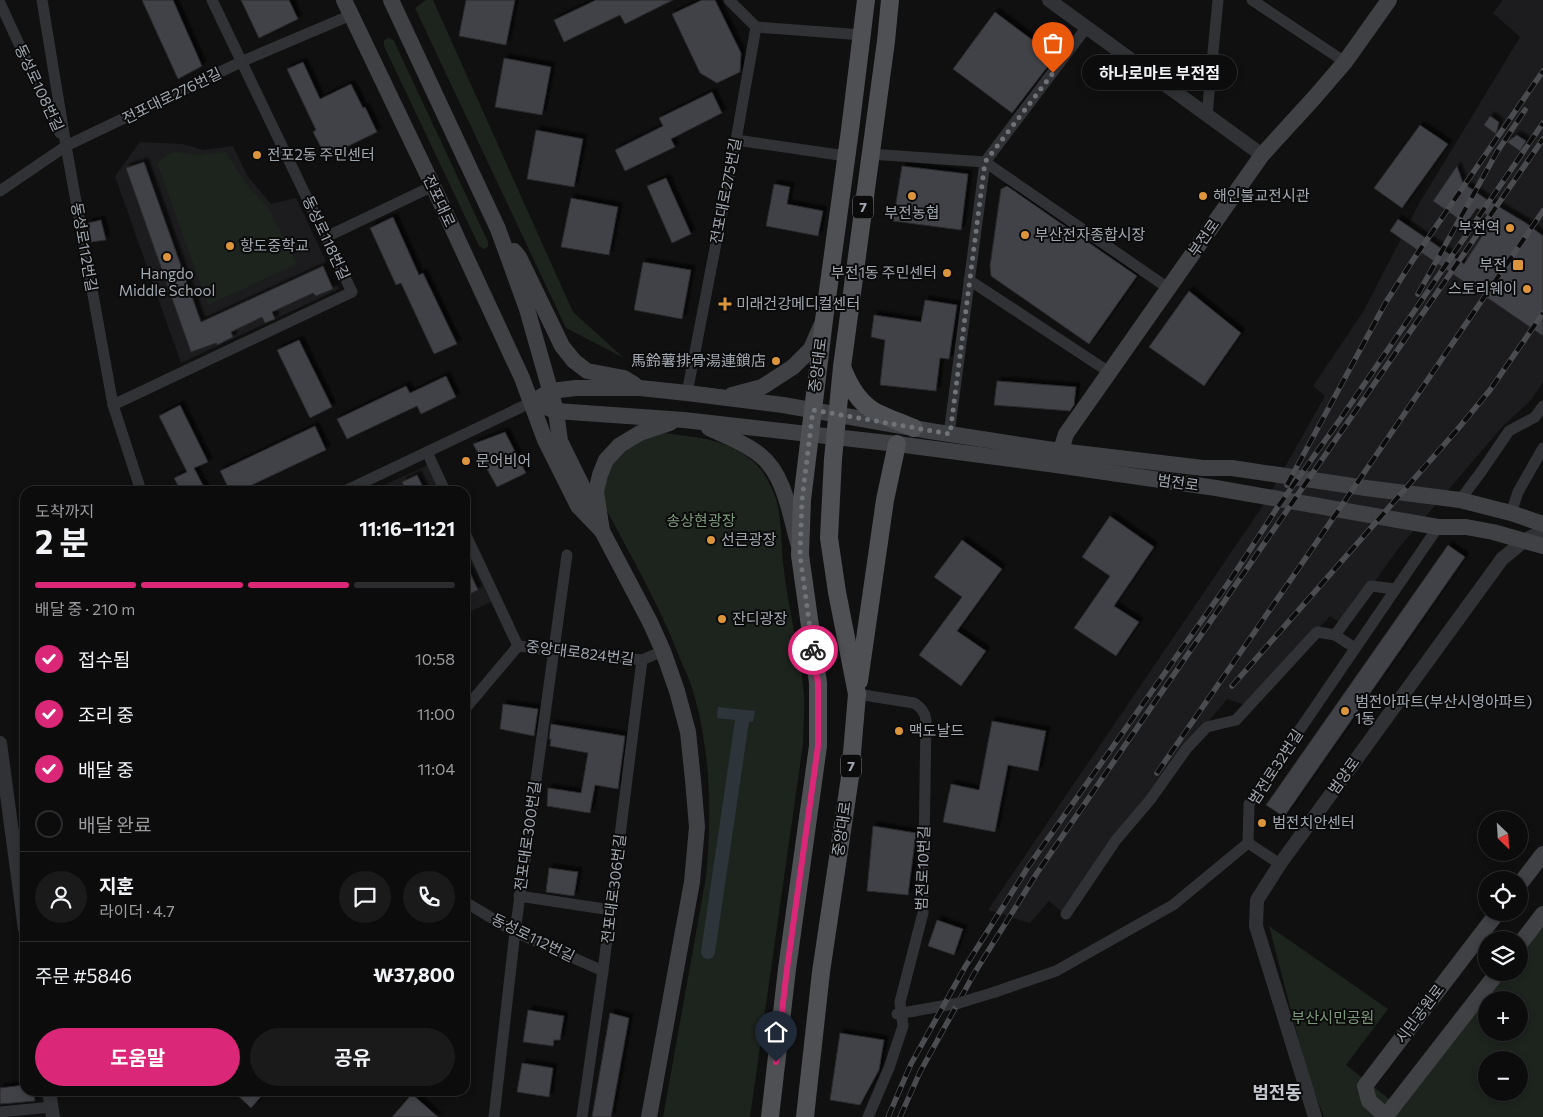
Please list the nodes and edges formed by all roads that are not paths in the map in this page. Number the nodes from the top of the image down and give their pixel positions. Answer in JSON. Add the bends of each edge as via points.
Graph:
{"nodes":[{"id":1,"x":42,"y":0,"type":"edge"},
{"id":2,"x":212,"y":0,"type":"edge"},
{"id":3,"x":344,"y":0,"type":"edge"},
{"id":4,"x":391,"y":0,"type":"edge"},
{"id":5,"x":729,"y":0,"type":"edge"},
{"id":6,"x":866,"y":0,"type":"edge"},
{"id":7,"x":1048,"y":0,"type":"edge"},
{"id":8,"x":1218,"y":0,"type":"edge"},
{"id":9,"x":1252,"y":0,"type":"edge"},
{"id":10,"x":1388,"y":0,"type":"edge"},
{"id":11,"x":890,"y":2,"type":"edge"},
{"id":12,"x":0,"y":3,"type":"edge"},
{"id":13,"x":352,"y":15,"type":"junction"},
{"id":14,"x":756,"y":27,"type":"junction"},
{"id":15,"x":1086,"y":28,"type":"junction"},
{"id":16,"x":863,"y":35,"type":"junction"},
{"id":17,"x":243,"y":62,"type":"junction"},
{"id":18,"x":1345,"y":62,"type":"junction"},
{"id":19,"x":1207,"y":115,"type":"junction"},
{"id":20,"x":736,"y":140,"type":"junction"},
{"id":21,"x":66,"y":146,"type":"junction"},
{"id":22,"x":870,"y":154,"type":"junction"},
{"id":23,"x":1262,"y":155,"type":"junction"},
{"id":24,"x":846,"y":156,"type":"junction"},
{"id":25,"x":985,"y":162,"type":"junction"},
{"id":26,"x":433,"y":186,"type":"junction"},
{"id":27,"x":0,"y":191,"type":"edge"},
{"id":28,"x":498,"y":229,"type":"junction"},
{"id":29,"x":326,"y":237,"type":"junction"},
{"id":30,"x":969,"y":280,"type":"junction"},
{"id":31,"x":1168,"y":288,"type":"junction"},
{"id":32,"x":824,"y":320,"type":"junction"},
{"id":33,"x":842,"y":367,"type":"junction"},
{"id":34,"x":1109,"y":372,"type":"junction"},
{"id":35,"x":640,"y":388,"type":"junction"},
{"id":36,"x":551,"y":391,"type":"junction"},
{"id":37,"x":687,"y":393,"type":"junction"},
{"id":38,"x":719,"y":398,"type":"junction"},
{"id":39,"x":532,"y":402,"type":"junction"},
{"id":40,"x":113,"y":405,"type":"junction"},
{"id":41,"x":1543,"y":406,"type":"edge"},
{"id":42,"x":813,"y":410,"type":"junction"},
{"id":43,"x":556,"y":411,"type":"junction"},
{"id":44,"x":837,"y":414,"type":"junction"},
{"id":45,"x":690,"y":421,"type":"junction"},
{"id":46,"x":914,"y":428,"type":"junction"},
{"id":47,"x":950,"y":434,"type":"junction"},
{"id":48,"x":810,"y":435,"type":"junction"},
{"id":49,"x":834,"y":438,"type":"junction"},
{"id":50,"x":897,"y":444,"type":"junction"},
{"id":51,"x":1543,"y":448,"type":"edge"},
{"id":52,"x":427,"y":452,"type":"junction"},
{"id":53,"x":1058,"y":458,"type":"junction"},
{"id":54,"x":139,"y":486,"type":"edge"},
{"id":55,"x":355,"y":486,"type":"edge"},
{"id":56,"x":443,"y":486,"type":"edge"},
{"id":57,"x":1460,"y":500,"type":"junction"},
{"id":58,"x":1511,"y":513,"type":"junction"},
{"id":59,"x":1543,"y":524,"type":"edge"},
{"id":60,"x":1438,"y":527,"type":"junction"},
{"id":61,"x":602,"y":530,"type":"junction"},
{"id":62,"x":1543,"y":531,"type":"edge"},
{"id":63,"x":1525,"y":540,"type":"junction"},
{"id":64,"x":470,"y":544,"type":"edge"},
{"id":65,"x":1543,"y":546,"type":"edge"},
{"id":66,"x":800,"y":555,"type":"junction"},
{"id":67,"x":567,"y":556,"type":"dead end"},
{"id":68,"x":1395,"y":589,"type":"junction"},
{"id":69,"x":1335,"y":634,"type":"junction"},
{"id":70,"x":518,"y":646,"type":"junction"},
{"id":71,"x":1355,"y":648,"type":"junction"},
{"id":72,"x":553,"y":650,"type":"junction"},
{"id":73,"x":663,"y":651,"type":"junction"},
{"id":74,"x":642,"y":660,"type":"junction"},
{"id":75,"x":857,"y":694,"type":"junction"},
{"id":76,"x":470,"y":703,"type":"edge"},
{"id":77,"x":0,"y":743,"type":"edge"},
{"id":78,"x":2,"y":764,"type":"edge"},
{"id":79,"x":1248,"y":843,"type":"junction"},
{"id":80,"x":1543,"y":854,"type":"edge"},
{"id":81,"x":1280,"y":864,"type":"junction"},
{"id":82,"x":1528,"y":874,"type":"edge"},
{"id":83,"x":20,"y":893,"type":"edge"},
{"id":84,"x":519,"y":896,"type":"junction"},
{"id":85,"x":470,"y":905,"type":"edge"},
{"id":86,"x":611,"y":910,"type":"junction"},
{"id":87,"x":1066,"y":914,"type":"dead end"},
{"id":88,"x":1543,"y":914,"type":"edge"},
{"id":89,"x":1491,"y":921,"type":"edge"},
{"id":90,"x":515,"y":932,"type":"junction"},
{"id":91,"x":1528,"y":933,"type":"edge"},
{"id":92,"x":603,"y":971,"type":"junction"},
{"id":93,"x":1491,"y":981,"type":"edge"},
{"id":94,"x":896,"y":1014,"type":"dead end"},
{"id":95,"x":50,"y":1096,"type":"edge"},
{"id":96,"x":0,"y":1112,"type":"edge"},
{"id":97,"x":52,"y":1112,"type":"edge"},
{"id":98,"x":1387,"y":1116,"type":"edge"},
{"id":99,"x":494,"y":1117,"type":"edge"},
{"id":100,"x":582,"y":1117,"type":"edge"},
{"id":101,"x":648,"y":1117,"type":"edge"},
{"id":102,"x":770,"y":1117,"type":"edge"},
{"id":103,"x":805,"y":1117,"type":"edge"},
{"id":104,"x":868,"y":1117,"type":"edge"},
{"id":105,"x":1315,"y":1117,"type":"edge"}],
"edges":[{"from":1,"to":21,"type":"street","name":"동성로112번길"},
{"from":2,"to":17,"type":"street","name":"동성로118번길"},
{"from":3,"to":13,"type":"main road","name":"전포대로"},
{"from":4,"to":28,"type":"main road"},
{"from":5,"to":14,"type":"street"},
{"from":6,"to":16,"type":"main road","name":"중앙대로","number":"7"},
{"from":7,"to":15,"type":"street"},
{"from":8,"to":19,"type":"street"},
{"from":9,"to":18,"type":"street"},
{"from":10,"to":18,"type":"main road","name":"부전로"},
{"from":11,"to":22,"type":"main road","name":"중앙대로","number":"7"},
{"from":12,"to":21,"type":"street","name":"동성로108번길"},
{"from":13,"to":17,"type":"street","name":"전포대로276번길"},
{"from":13,"to":26,"type":"main road","name":"전포대로"},
{"from":14,"to":16,"type":"street"},
{"from":14,"to":20,"type":"street","name":"전포대로275번길"},
{"from":15,"to":19,"type":"street"},
{"from":15,"to":25,"type":"street"},
{"from":16,"to":24,"type":"main road","name":"중앙대로","number":"7"},
{"from":17,"to":21,"type":"street","name":"전포대로276번길"},
{"from":17,"to":29,"type":"street","name":"동성로118번길"},
{"from":18,"to":23,"type":"main road","name":"부전로"},
{"from":19,"to":23,"type":"street"},
{"from":20,"to":24,"type":"street"},
{"from":20,"to":37,"type":"street","name":"전포대로275번길"},
{"from":21,"to":27,"type":"street","name":"전포대로276번길"},
{"from":21,"to":40,"type":"street","name":"동성로112번길"},
{"from":22,"to":25,"type":"street"},
{"from":22,"to":33,"type":"main road","name":"중앙대로","number":"7"},
{"from":23,"to":31,"type":"main road","name":"부전로"},
{"from":24,"to":32,"type":"main road","name":"중앙대로","number":"7"},
{"from":25,"to":30,"type":"street"},
{"from":25,"to":31,"type":"street"},
{"from":26,"to":29,"type":"street"},
{"from":26,"to":39,"type":"main road","name":"전포대로"},
{"from":28,"to":35,"type":"main road","via":[[518,257],[562,346],[574,361],[587,371],[624,378]]},
{"from":28,"to":36,"type":"main road","via":[[527,309]]},
{"from":29,"to":40,"type":"street","name":"동성로118번길","via":[[352,292]]},
{"from":30,"to":34,"type":"street"},
{"from":30,"to":47,"type":"street"},
{"from":31,"to":34,"type":"main road","name":"부전로"},
{"from":32,"to":38,"type":"main road","via":[[811,349],[793,367],[762,387]]},
{"from":32,"to":42,"type":"main road","name":"중앙대로","number":"7"},
{"from":33,"to":44,"type":"main road","name":"중앙대로","number":"7"},
{"from":33,"to":46,"type":"main road","via":[[857,396],[870,409]]},
{"from":34,"to":53,"type":"main road","name":"부전로","via":[[1066,434]]},
{"from":35,"to":36,"type":"main road"},
{"from":35,"to":37,"type":"main road"},
{"from":36,"to":39,"type":"main road"},
{"from":36,"to":43,"type":"main road"},
{"from":37,"to":38,"type":"main road"},
{"from":38,"to":42,"type":"main road"},
{"from":39,"to":43,"type":"main road"},
{"from":39,"to":52,"type":"street"},
{"from":39,"to":61,"type":"main road","name":"전포대로","via":[[544,440],[578,506]]},
{"from":40,"to":54,"type":"street","name":"동성로112번길"},
{"from":41,"to":57,"type":"street","via":[[1535,417],[1509,431]]},
{"from":42,"to":44,"type":"main road","name":"범전로"},
{"from":42,"to":48,"type":"main road","name":"중앙대로","number":"7"},
{"from":43,"to":45,"type":"main road"},
{"from":43,"to":61,"type":"main road","via":[[560,441]]},
{"from":44,"to":46,"type":"main road","name":"범전로"},
{"from":44,"to":49,"type":"main road","name":"중앙대로","number":"7"},
{"from":45,"to":48,"type":"main road"},
{"from":45,"to":61,"type":"main road","via":[[660,425],[640,432],[620,445],[606,460],[596,492]]},
{"from":45,"to":66,"type":"main road","via":[[762,456],[784,491]]},
{"from":46,"to":47,"type":"main road","name":"범전로"},
{"from":47,"to":53,"type":"main road","name":"범전로"},
{"from":48,"to":49,"type":"main road","name":"범전로"},
{"from":48,"to":66,"type":"main road","name":"중앙대로","number":"7","via":[[802,500]]},
{"from":49,"to":50,"type":"main road","name":"범전로"},
{"from":49,"to":75,"type":"main road","name":"중앙대로","number":"7","via":[[829,538]]},
{"from":50,"to":53,"type":"main road","name":"범전로"},
{"from":50,"to":75,"type":"main road","via":[[885,500]]},
{"from":51,"to":58,"type":"street","via":[[1518,492]]},
{"from":52,"to":55,"type":"street"},
{"from":52,"to":56,"type":"street"},
{"from":53,"to":57,"type":"main road","name":"범전로","via":[[1232,468]]},
{"from":53,"to":60,"type":"main road","name":"범전로"},
{"from":57,"to":58,"type":"main road","name":"범전로"},
{"from":58,"to":59,"type":"main road","name":"범전로"},
{"from":60,"to":63,"type":"main road","name":"범전로","via":[[1466,527]]},
{"from":60,"to":68,"type":"street","name":"범전로32번길"},
{"from":61,"to":73,"type":"main road"},
{"from":62,"to":63,"type":"street","name":"범양로"},
{"from":63,"to":65,"type":"main road","name":"범전로"},
{"from":63,"to":81,"type":"street","name":"범양로","via":[[1502,559]]},
{"from":64,"to":70,"type":"street","name":"중앙대로824번길"},
{"from":66,"to":102,"type":"main road","name":"중앙대로","number":"7","via":[[818,683],[818,746]]},
{"from":67,"to":72,"type":"street","name":"전포대로300번길"},
{"from":68,"to":69,"type":"street","via":[[1371,586]]},
{"from":68,"to":71,"type":"street","name":"범전로32번길"},
{"from":69,"to":71,"type":"street"},
{"from":69,"to":87,"type":"street","via":[[1317,632],[1236,720],[1207,727],[1116,840]]},
{"from":70,"to":72,"type":"street","name":"중앙대로824번길"},
{"from":70,"to":76,"type":"street","name":"중앙대로824번길"},
{"from":71,"to":79,"type":"street","name":"범전로32번길","via":[[1249,804]]},
{"from":72,"to":74,"type":"street","name":"중앙대로824번길"},
{"from":72,"to":84,"type":"street","name":"전포대로300번길"},
{"from":73,"to":74,"type":"street"},
{"from":73,"to":101,"type":"main road","via":[[688,732],[697,827],[692,882]]},
{"from":74,"to":86,"type":"street","name":"전포대로306번길"},
{"from":75,"to":103,"type":"main road","name":"중앙대로","number":"7","via":[[850,777]]},
{"from":75,"to":104,"type":"street","name":"범전로10번길","via":[[914,703],[921,707],[926,720],[923,913],[900,1002],[903,1026]]},
{"from":77,"to":78,"type":"street"},
{"from":78,"to":83,"type":"street"},
{"from":79,"to":81,"type":"street"},
{"from":79,"to":94,"type":"street","bridge":true,"via":[[1173,905],[1056,971],[959,1003]]},
{"from":80,"to":82,"type":"main road"},
{"from":81,"to":105,"type":"street","name":"범양로","via":[[1257,900],[1256,926]]},
{"from":84,"to":86,"type":"street"},
{"from":84,"to":90,"type":"street","name":"전포대로300번길"},
{"from":85,"to":90,"type":"street","name":"동성로112번길"},
{"from":86,"to":92,"type":"street","name":"전포대로306번길"},
{"from":88,"to":91,"type":"main road"},
{"from":89,"to":98,"type":"main road","name":"시민공원로","via":[[1365,1086],[1369,1101]]},
{"from":90,"to":92,"type":"street","name":"동성로112번길"},
{"from":90,"to":99,"type":"street","name":"전포대로300번길"},
{"from":92,"to":100,"type":"street","name":"전포대로306번길"},
{"from":93,"to":98,"type":"main road","name":"시민공원로"},
{"from":95,"to":97,"type":"street"},
{"from":96,"to":97,"type":"street"}]}
